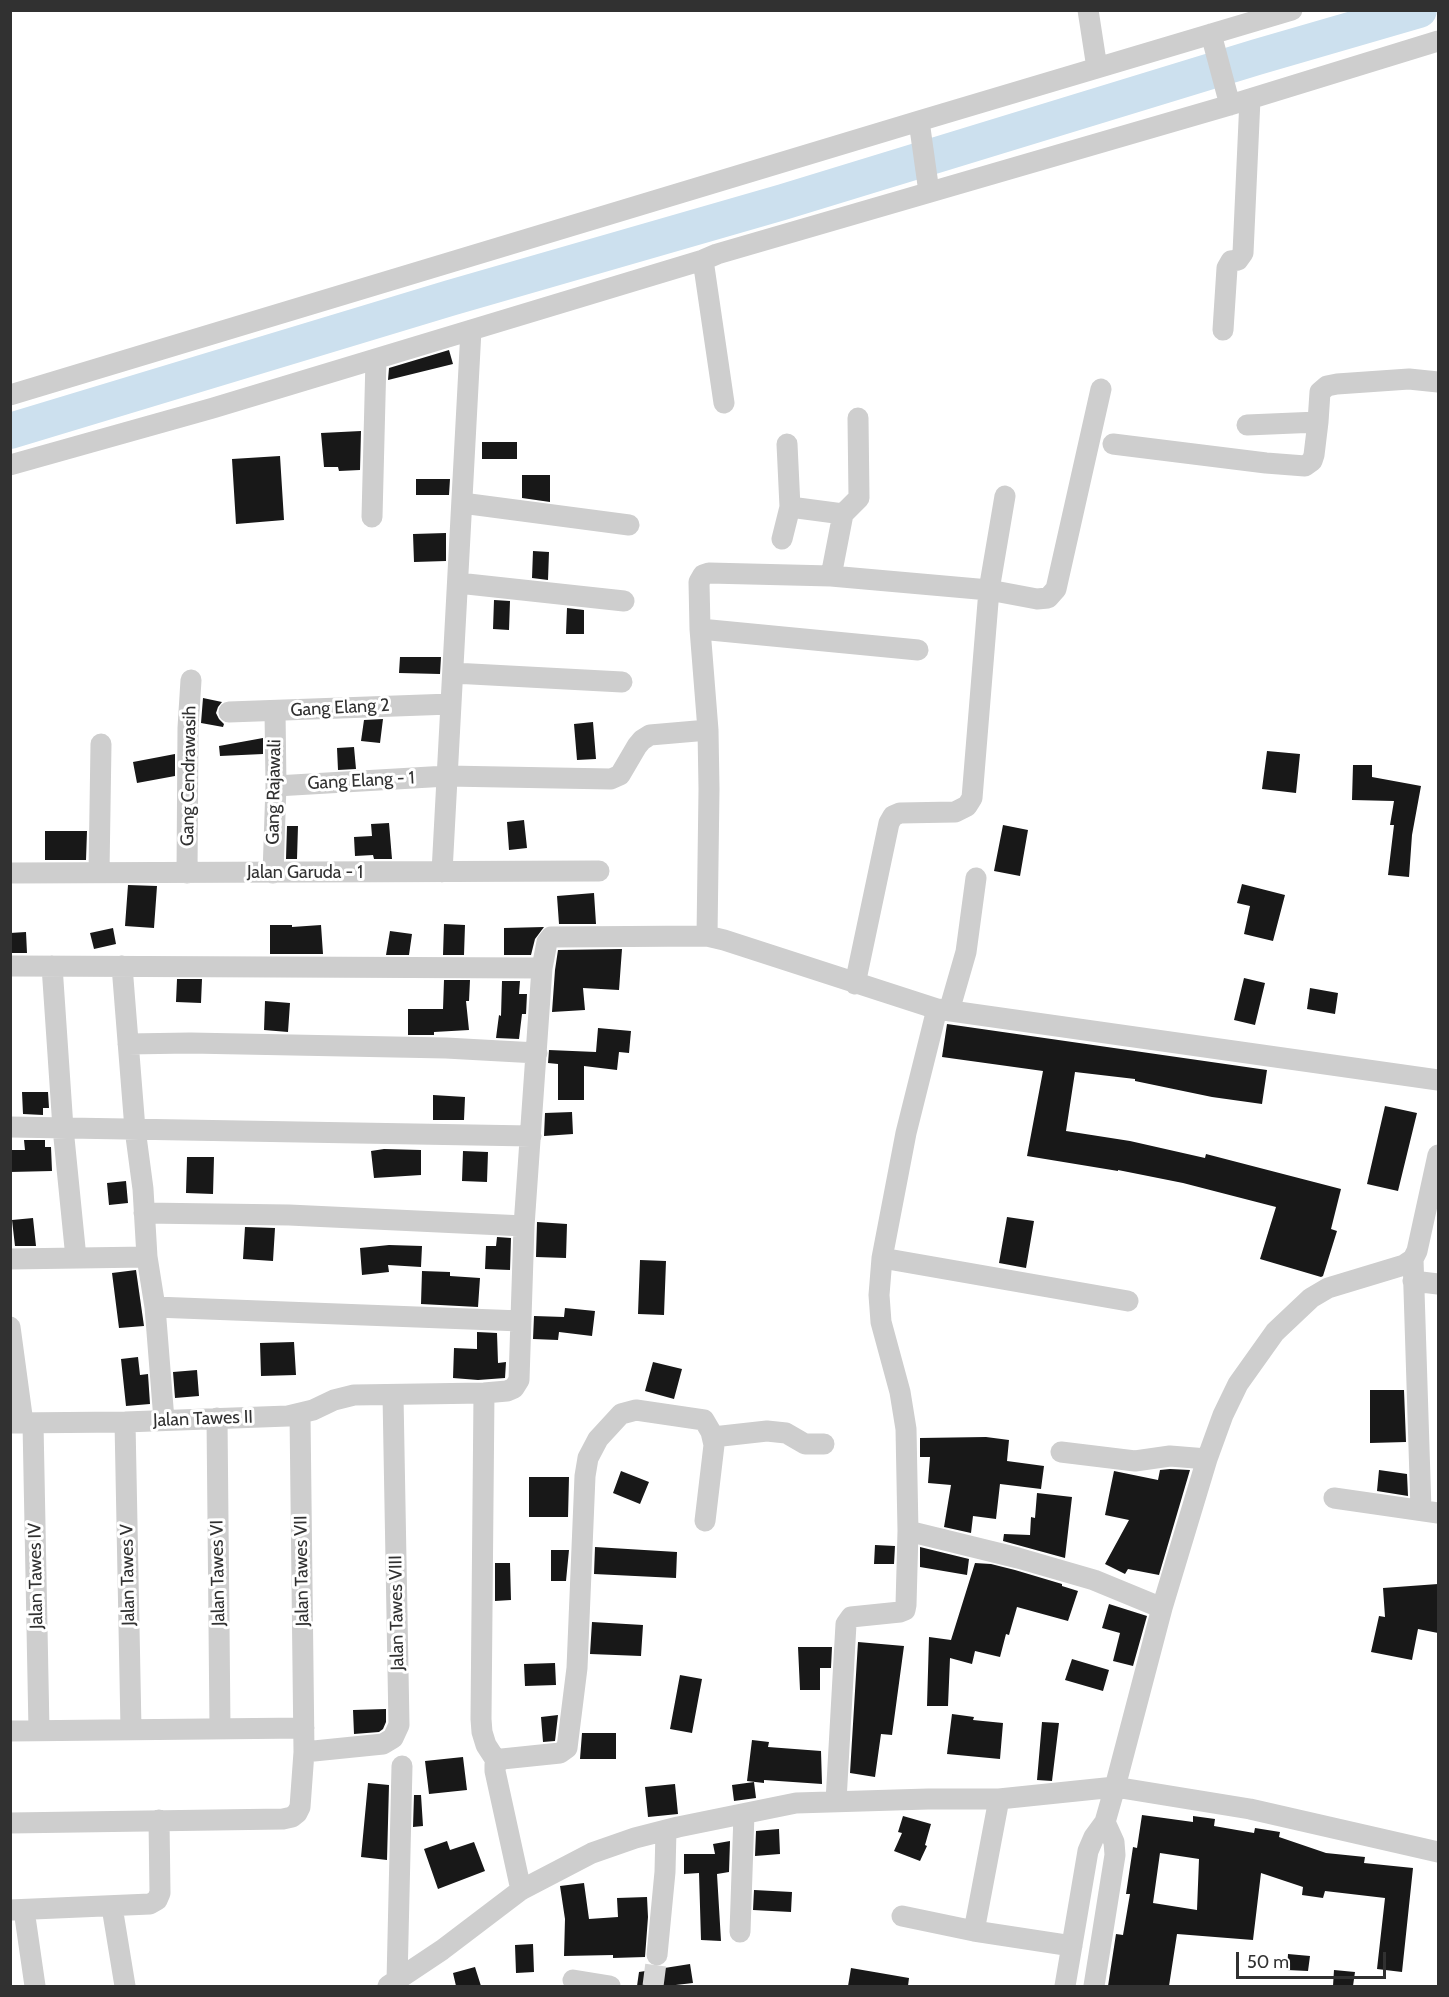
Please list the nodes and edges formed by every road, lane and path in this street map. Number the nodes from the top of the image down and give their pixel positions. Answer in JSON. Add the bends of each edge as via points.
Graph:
{"nodes":[{"id":1,"x":1088,"y":10,"type":"edge"},
{"id":2,"x":1292,"y":10,"type":"edge"},
{"id":3,"x":1216,"y":29,"type":"edge"},
{"id":4,"x":1438,"y":41,"type":"edge"},
{"id":5,"x":1097,"y":68,"type":"junction"},
{"id":6,"x":1250,"y":99,"type":"junction"},
{"id":7,"x":1229,"y":103,"type":"junction"},
{"id":8,"x":920,"y":126,"type":"junction"},
{"id":9,"x":928,"y":187,"type":"junction"},
{"id":10,"x":703,"y":260,"type":"junction"},
{"id":11,"x":471,"y":330,"type":"junction"},
{"id":12,"x":1222,"y":330,"type":"dead end"},
{"id":13,"x":376,"y":359,"type":"junction"},
{"id":14,"x":1438,"y":382,"type":"edge"},
{"id":15,"x":1101,"y":388,"type":"dead end"},
{"id":16,"x":10,"y":395,"type":"edge"},
{"id":17,"x":724,"y":403,"type":"dead end"},
{"id":18,"x":858,"y":418,"type":"dead end"},
{"id":19,"x":1318,"y":422,"type":"junction"},
{"id":20,"x":1248,"y":425,"type":"dead end"},
{"id":21,"x":787,"y":444,"type":"dead end"},
{"id":22,"x":1113,"y":444,"type":"dead end"},
{"id":23,"x":10,"y":465,"type":"edge"},
{"id":24,"x":1005,"y":496,"type":"dead end"},
{"id":25,"x":462,"y":503,"type":"junction"},
{"id":26,"x":790,"y":507,"type":"junction"},
{"id":27,"x":843,"y":514,"type":"junction"},
{"id":28,"x":372,"y":517,"type":"dead end"},
{"id":29,"x":629,"y":525,"type":"dead end"},
{"id":30,"x":782,"y":539,"type":"dead end"},
{"id":31,"x":831,"y":576,"type":"junction"},
{"id":32,"x":458,"y":583,"type":"junction"},
{"id":33,"x":989,"y":590,"type":"junction"},
{"id":34,"x":624,"y":601,"type":"dead end"},
{"id":35,"x":700,"y":628,"type":"junction"},
{"id":36,"x":918,"y":650,"type":"dead end"},
{"id":37,"x":453,"y":674,"type":"junction"},
{"id":38,"x":191,"y":680,"type":"dead end"},
{"id":39,"x":622,"y":682,"type":"dead end"},
{"id":40,"x":451,"y":704,"type":"junction"},
{"id":41,"x":274,"y":711,"type":"junction"},
{"id":42,"x":229,"y":712,"type":"dead end"},
{"id":43,"x":708,"y":730,"type":"junction"},
{"id":44,"x":101,"y":744,"type":"dead end"},
{"id":45,"x":447,"y":776,"type":"junction"},
{"id":46,"x":276,"y":786,"type":"junction"},
{"id":47,"x":99,"y":872,"type":"junction"},
{"id":48,"x":442,"y":872,"type":"junction"},
{"id":49,"x":599,"y":872,"type":"dead end"},
{"id":50,"x":10,"y":873,"type":"edge"},
{"id":51,"x":187,"y":873,"type":"junction"},
{"id":52,"x":273,"y":873,"type":"junction"},
{"id":53,"x":976,"y":878,"type":"dead end"},
{"id":54,"x":707,"y":936,"type":"junction"},
{"id":55,"x":10,"y":966,"type":"edge"},
{"id":56,"x":52,"y":966,"type":"junction"},
{"id":57,"x":123,"y":966,"type":"junction"},
{"id":58,"x":542,"y":968,"type":"junction"},
{"id":59,"x":855,"y":984,"type":"junction"},
{"id":60,"x":943,"y":1010,"type":"junction"},
{"id":61,"x":128,"y":1044,"type":"junction"},
{"id":62,"x":537,"y":1053,"type":"junction"},
{"id":63,"x":1438,"y":1080,"type":"edge"},
{"id":64,"x":10,"y":1126,"type":"edge"},
{"id":65,"x":63,"y":1128,"type":"junction"},
{"id":66,"x":135,"y":1129,"type":"junction"},
{"id":67,"x":531,"y":1136,"type":"junction"},
{"id":68,"x":1438,"y":1155,"type":"edge"},
{"id":69,"x":144,"y":1213,"type":"junction"},
{"id":70,"x":524,"y":1227,"type":"junction"},
{"id":71,"x":147,"y":1257,"type":"junction"},
{"id":72,"x":76,"y":1258,"type":"junction"},
{"id":73,"x":882,"y":1258,"type":"junction"},
{"id":74,"x":10,"y":1259,"type":"edge"},
{"id":75,"x":1413,"y":1260,"type":"junction"},
{"id":76,"x":1413,"y":1281,"type":"junction"},
{"id":77,"x":1438,"y":1284,"type":"edge"},
{"id":78,"x":1128,"y":1301,"type":"dead end"},
{"id":79,"x":155,"y":1307,"type":"junction"},
{"id":80,"x":521,"y":1321,"type":"junction"},
{"id":81,"x":10,"y":1327,"type":"edge"},
{"id":82,"x":484,"y":1393,"type":"junction"},
{"id":83,"x":393,"y":1395,"type":"junction"},
{"id":84,"x":300,"y":1414,"type":"junction"},
{"id":85,"x":217,"y":1418,"type":"junction"},
{"id":86,"x":164,"y":1420,"type":"junction"},
{"id":87,"x":125,"y":1422,"type":"junction"},
{"id":88,"x":22,"y":1423,"type":"edge"},
{"id":89,"x":712,"y":1437,"type":"junction"},
{"id":90,"x":824,"y":1444,"type":"dead end"},
{"id":91,"x":1061,"y":1452,"type":"dead end"},
{"id":92,"x":1207,"y":1459,"type":"junction"},
{"id":93,"x":1334,"y":1498,"type":"dead end"},
{"id":94,"x":1430,"y":1512,"type":"edge"},
{"id":95,"x":705,"y":1521,"type":"dead end"},
{"id":96,"x":908,"y":1531,"type":"junction"},
{"id":97,"x":1162,"y":1608,"type":"junction"},
{"id":98,"x":220,"y":1728,"type":"junction"},
{"id":99,"x":304,"y":1728,"type":"junction"},
{"id":100,"x":131,"y":1729,"type":"junction"},
{"id":101,"x":39,"y":1730,"type":"junction"},
{"id":102,"x":10,"y":1731,"type":"edge"},
{"id":103,"x":304,"y":1752,"type":"junction"},
{"id":104,"x":497,"y":1762,"type":"junction"},
{"id":105,"x":402,"y":1766,"type":"dead end"},
{"id":106,"x":1115,"y":1787,"type":"junction"},
{"id":107,"x":999,"y":1799,"type":"junction"},
{"id":108,"x":836,"y":1801,"type":"junction"},
{"id":109,"x":744,"y":1814,"type":"junction"},
{"id":110,"x":159,"y":1820,"type":"junction"},
{"id":111,"x":10,"y":1822,"type":"edge"},
{"id":112,"x":1105,"y":1822,"type":"junction"},
{"id":113,"x":666,"y":1830,"type":"junction"},
{"id":114,"x":1438,"y":1852,"type":"edge"},
{"id":115,"x":521,"y":1890,"type":"junction"},
{"id":116,"x":112,"y":1907,"type":"junction"},
{"id":117,"x":17,"y":1910,"type":"edge"},
{"id":118,"x":902,"y":1916,"type":"dead end"},
{"id":119,"x":974,"y":1931,"type":"junction"},
{"id":120,"x":740,"y":1932,"type":"dead end"},
{"id":121,"x":1072,"y":1946,"type":"junction"},
{"id":122,"x":657,"y":1955,"type":"tunnel mouth"},
{"id":123,"x":573,"y":1980,"type":"dead end"},
{"id":124,"x":392,"y":1984,"type":"edge"},
{"id":125,"x":35,"y":1986,"type":"edge"},
{"id":126,"x":125,"y":1986,"type":"edge"},
{"id":127,"x":610,"y":1986,"type":"edge"},
{"id":128,"x":1065,"y":1986,"type":"edge"},
{"id":129,"x":1094,"y":1986,"type":"edge"}],
"edges":[{"from":1,"to":5,"type":"street"},
{"from":2,"to":3,"type":"street"},
{"from":3,"to":5,"type":"street"},
{"from":3,"to":7,"type":"street"},
{"from":4,"to":6,"type":"street"},
{"from":5,"to":8,"type":"street"},
{"from":6,"to":7,"type":"street"},
{"from":6,"to":12,"type":"street","via":[[1243,253],[1227,268]]},
{"from":7,"to":9,"type":"street"},
{"from":8,"to":9,"type":"street"},
{"from":8,"to":16,"type":"street"},
{"from":9,"to":10,"type":"street"},
{"from":10,"to":11,"type":"street"},
{"from":10,"to":17,"type":"street"},
{"from":11,"to":13,"type":"street"},
{"from":11,"to":25,"type":"street"},
{"from":13,"to":23,"type":"street"},
{"from":13,"to":28,"type":"street"},
{"from":14,"to":19,"type":"street","via":[[1409,379],[1328,386],[1320,392]]},
{"from":15,"to":33,"type":"street","via":[[1056,589],[1048,597],[1037,599]]},
{"from":18,"to":27,"type":"street","via":[[859,498]]},
{"from":19,"to":20,"type":"street"},
{"from":19,"to":22,"type":"street","via":[[1314,455],[1305,466]]},
{"from":21,"to":26,"type":"street"},
{"from":24,"to":33,"type":"street"},
{"from":25,"to":29,"type":"street"},
{"from":25,"to":32,"type":"street"},
{"from":26,"to":27,"type":"street"},
{"from":26,"to":30,"type":"street"},
{"from":27,"to":31,"type":"street"},
{"from":31,"to":33,"type":"street"},
{"from":31,"to":35,"type":"street","via":[[703,575],[699,582]]},
{"from":32,"to":34,"type":"street"},
{"from":32,"to":37,"type":"street"},
{"from":33,"to":59,"type":"street","via":[[972,798],[955,812],[900,813],[888,823]]},
{"from":35,"to":36,"type":"street"},
{"from":35,"to":43,"type":"street"},
{"from":37,"to":39,"type":"street"},
{"from":37,"to":40,"type":"street"},
{"from":38,"to":51,"type":"street","name":"Gang Cendrawasih"},
{"from":40,"to":41,"type":"street","name":"Gang Elang 2"},
{"from":40,"to":45,"type":"street"},
{"from":41,"to":42,"type":"street","name":"Gang Elang 2"},
{"from":41,"to":46,"type":"street","name":"Gang Rajawali"},
{"from":43,"to":45,"type":"street","name":"Gang Elang - 1","via":[[650,735],[637,746],[620,775],[611,778]]},
{"from":43,"to":54,"type":"street"},
{"from":44,"to":47,"type":"street"},
{"from":45,"to":46,"type":"street","name":"Gang Elang - 1"},
{"from":45,"to":48,"type":"street"},
{"from":46,"to":52,"type":"street","name":"Gang Rajawali"},
{"from":47,"to":50,"type":"street","name":"Jalan Garuda - 1"},
{"from":47,"to":51,"type":"street","name":"Jalan Garuda - 1"},
{"from":48,"to":49,"type":"street","name":"Jalan Garuda - 1"},
{"from":48,"to":52,"type":"street","name":"Jalan Garuda - 1"},
{"from":51,"to":52,"type":"street","name":"Jalan Garuda - 1"},
{"from":53,"to":60,"type":"street","via":[[966,952]]},
{"from":54,"to":58,"type":"street","name":"Jalan Tawes II","via":[[558,935],[547,942]]},
{"from":54,"to":59,"type":"street","name":"Jalan Tawes II"},
{"from":55,"to":56,"type":"street"},
{"from":56,"to":57,"type":"street"},
{"from":56,"to":65,"type":"street"},
{"from":57,"to":58,"type":"street"},
{"from":57,"to":61,"type":"street"},
{"from":58,"to":62,"type":"street","name":"Jalan Tawes II"},
{"from":59,"to":60,"type":"street","name":"Jalan Tawes II"},
{"from":60,"to":63,"type":"street","name":"Jalan Tawes II"},
{"from":60,"to":73,"type":"street","via":[[906,1133]]},
{"from":61,"to":62,"type":"street","via":[[389,1046]]},
{"from":61,"to":66,"type":"street"},
{"from":62,"to":67,"type":"street","name":"Jalan Tawes II"},
{"from":64,"to":65,"type":"street"},
{"from":65,"to":66,"type":"street"},
{"from":65,"to":72,"type":"street"},
{"from":66,"to":67,"type":"street"},
{"from":66,"to":69,"type":"street"},
{"from":67,"to":70,"type":"street","name":"Jalan Tawes II"},
{"from":68,"to":75,"type":"street"},
{"from":69,"to":70,"type":"street","via":[[289,1215]]},
{"from":69,"to":71,"type":"street"},
{"from":70,"to":80,"type":"street","name":"Jalan Tawes II"},
{"from":71,"to":72,"type":"street"},
{"from":71,"to":79,"type":"street"},
{"from":72,"to":74,"type":"street"},
{"from":73,"to":78,"type":"street"},
{"from":73,"to":96,"type":"street","via":[[879,1309],[904,1412]]},
{"from":75,"to":76,"type":"street"},
{"from":75,"to":92,"type":"street","via":[[1328,1288],[1311,1298],[1275,1332],[1238,1384]]},
{"from":76,"to":77,"type":"street"},
{"from":76,"to":94,"type":"street"},
{"from":79,"to":80,"type":"street"},
{"from":79,"to":86,"type":"street"},
{"from":80,"to":82,"type":"street","name":"Jalan Tawes II","via":[[519,1380],[507,1391]]},
{"from":81,"to":88,"type":"street","name":"Jalan Tawes IV"},
{"from":82,"to":83,"type":"street","name":"Jalan Tawes II"},
{"from":82,"to":104,"type":"street","via":[[481,1719],[486,1745]]},
{"from":83,"to":84,"type":"street","name":"Jalan Tawes II","via":[[345,1397]]},
{"from":83,"to":103,"type":"street","name":"Jalan Tawes VIII","via":[[399,1725],[393,1738],[383,1744]]},
{"from":84,"to":85,"type":"street","name":"Jalan Tawes II"},
{"from":84,"to":99,"type":"street","name":"Jalan Tawes VII"},
{"from":85,"to":86,"type":"street","name":"Jalan Tawes II"},
{"from":85,"to":98,"type":"street","name":"Jalan Tawes VI"},
{"from":86,"to":87,"type":"street","name":"Jalan Tawes II"},
{"from":87,"to":88,"type":"street","name":"Jalan Tawes II"},
{"from":87,"to":100,"type":"street","name":"Jalan Tawes V"},
{"from":88,"to":101,"type":"street","name":"Jalan Tawes IV"},
{"from":89,"to":90,"type":"street","via":[[767,1431],[786,1433],[805,1444]]},
{"from":89,"to":95,"type":"street"},
{"from":89,"to":104,"type":"street","via":[[704,1420],[636,1410],[621,1414],[592,1448],[585,1476],[577,1668],[567,1748],[560,1753]]},
{"from":91,"to":92,"type":"street","via":[[1135,1461],[1170,1456]]},
{"from":92,"to":97,"type":"street"},
{"from":93,"to":94,"type":"street"},
{"from":96,"to":97,"type":"street","via":[[1094,1580]]},
{"from":96,"to":108,"type":"street","via":[[904,1610],[851,1617],[846,1624]]},
{"from":97,"to":106,"type":"street"},
{"from":98,"to":99,"type":"street"},
{"from":98,"to":100,"type":"street"},
{"from":99,"to":103,"type":"street","name":"Jalan Tawes VII"},
{"from":100,"to":101,"type":"street"},
{"from":101,"to":102,"type":"street"},
{"from":103,"to":110,"type":"street","name":"Jalan Tawes VII","via":[[300,1807],[292,1817]]},
{"from":104,"to":115,"type":"street","via":[[495,1772]]},
{"from":105,"to":124,"type":"street"},
{"from":106,"to":107,"type":"street"},
{"from":106,"to":112,"type":"street"},
{"from":106,"to":114,"type":"street","via":[[1250,1809]]},
{"from":107,"to":108,"type":"street"},
{"from":107,"to":119,"type":"street"},
{"from":108,"to":109,"type":"street","via":[[796,1803]]},
{"from":109,"to":113,"type":"street"},
{"from":109,"to":120,"type":"street"},
{"from":110,"to":111,"type":"street"},
{"from":110,"to":116,"type":"street","via":[[157,1900]]},
{"from":112,"to":121,"type":"street","via":[[1088,1851]]},
{"from":112,"to":129,"type":"street","via":[[1116,1855]]},
{"from":113,"to":115,"type":"street","via":[[592,1853]]},
{"from":113,"to":122,"type":"street"},
{"from":115,"to":124,"type":"street"},
{"from":116,"to":117,"type":"street"},
{"from":116,"to":126,"type":"street"},
{"from":117,"to":125,"type":"street"},
{"from":118,"to":119,"type":"street"},
{"from":119,"to":121,"type":"street"},
{"from":121,"to":128,"type":"street"},
{"from":123,"to":127,"type":"street"}]}
